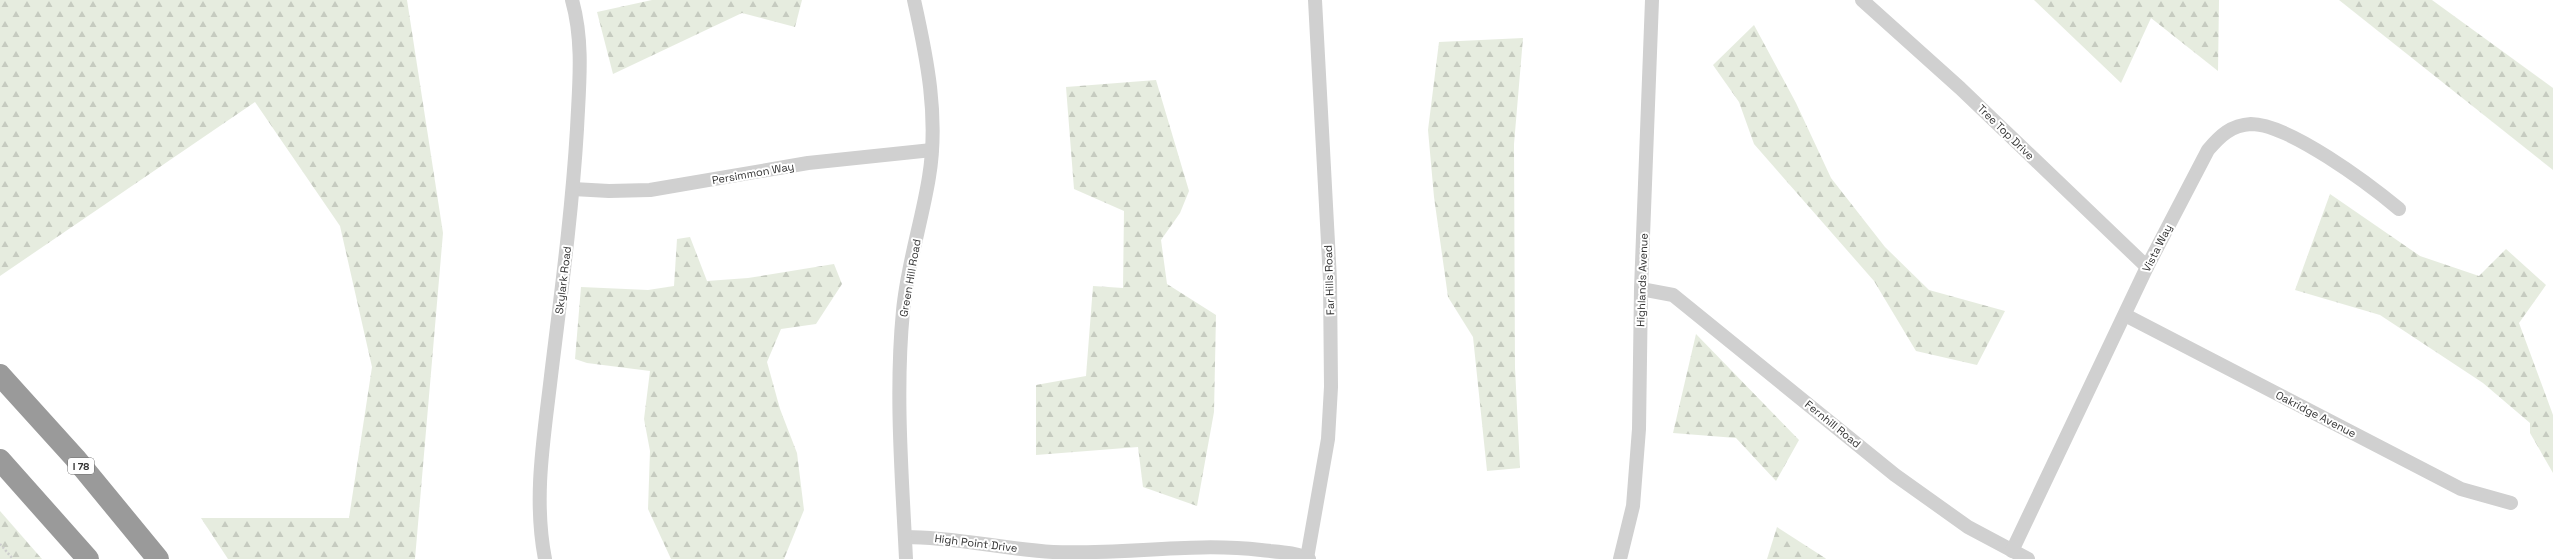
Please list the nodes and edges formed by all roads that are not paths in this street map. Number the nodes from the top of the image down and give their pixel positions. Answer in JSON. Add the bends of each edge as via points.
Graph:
{"nodes":[{"id":1,"x":572,"y":0,"type":"edge"},
{"id":2,"x":914,"y":0,"type":"edge"},
{"id":3,"x":1315,"y":0,"type":"edge"},
{"id":4,"x":1652,"y":0,"type":"edge"},
{"id":5,"x":1862,"y":0,"type":"edge"},
{"id":6,"x":932,"y":150,"type":"junction"},
{"id":7,"x":573,"y":188,"type":"junction"},
{"id":8,"x":2399,"y":209,"type":"dead end"},
{"id":9,"x":2147,"y":267,"type":"junction"},
{"id":10,"x":1641,"y":289,"type":"junction"},
{"id":11,"x":2125,"y":315,"type":"junction"},
{"id":12,"x":0,"y":375,"type":"edge"},
{"id":13,"x":0,"y":460,"type":"edge"},
{"id":14,"x":2511,"y":504,"type":"dead end"},
{"id":15,"x":905,"y":537,"type":"junction"},
{"id":16,"x":2012,"y":551,"type":"junction"},
{"id":17,"x":1308,"y":558,"type":"edge"},
{"id":18,"x":88,"y":559,"type":"edge"},
{"id":19,"x":158,"y":559,"type":"edge"},
{"id":20,"x":545,"y":559,"type":"edge"},
{"id":21,"x":906,"y":559,"type":"edge"},
{"id":22,"x":1620,"y":559,"type":"edge"},
{"id":23,"x":2028,"y":559,"type":"edge"}],
"edges":[{"from":1,"to":7,"type":"street","name":"Skylark Road","via":[[580,46]]},
{"from":2,"to":6,"type":"street","name":"Green Hill Road","via":[[928,64]]},
{"from":3,"to":17,"type":"street","name":"Far Hills Road","via":[[1330,280],[1331,387],[1328,439]]},
{"from":4,"to":10,"type":"street","name":"Highlands Avenue"},
{"from":5,"to":9,"type":"street","name":"Tree Top Drive","via":[[1960,88]]},
{"from":6,"to":7,"type":"street","name":"Persimmon Way","via":[[808,163],[650,190],[609,191]]},
{"from":6,"to":15,"type":"street","name":"Green Hill Road","via":[[903,308],[900,350]]},
{"from":7,"to":20,"type":"street","name":"Skylark Road","via":[[540,470],[540,522]]},
{"from":8,"to":9,"type":"street","name":"Vista Way","via":[[2360,177],[2281,131],[2265,125],[2249,124],[2220,135],[2208,150]]},
{"from":9,"to":11,"type":"street","name":"Vista Way"},
{"from":10,"to":16,"type":"street","name":"Fernhill Road","via":[[1673,295],[1895,475],[1968,527]]},
{"from":10,"to":22,"type":"street","name":"Highlands Avenue","via":[[1636,469],[1633,506]]},
{"from":11,"to":14,"type":"street","name":"Oakridge Avenue","via":[[2461,489]]},
{"from":11,"to":16,"type":"street","name":"Vista Way"},
{"from":12,"to":19,"type":"highway","number":"I 78","via":[[75,458]]},
{"from":13,"to":18,"type":"highway"},
{"from":15,"to":17,"type":"street","name":"High Point Drive","via":[[935,537],[991,547],[1053,552],[1114,552],[1216,546],[1285,552]]},
{"from":15,"to":21,"type":"street","name":"Green Hill Road"},
{"from":16,"to":23,"type":"street","name":"Fernhill Road"}]}
